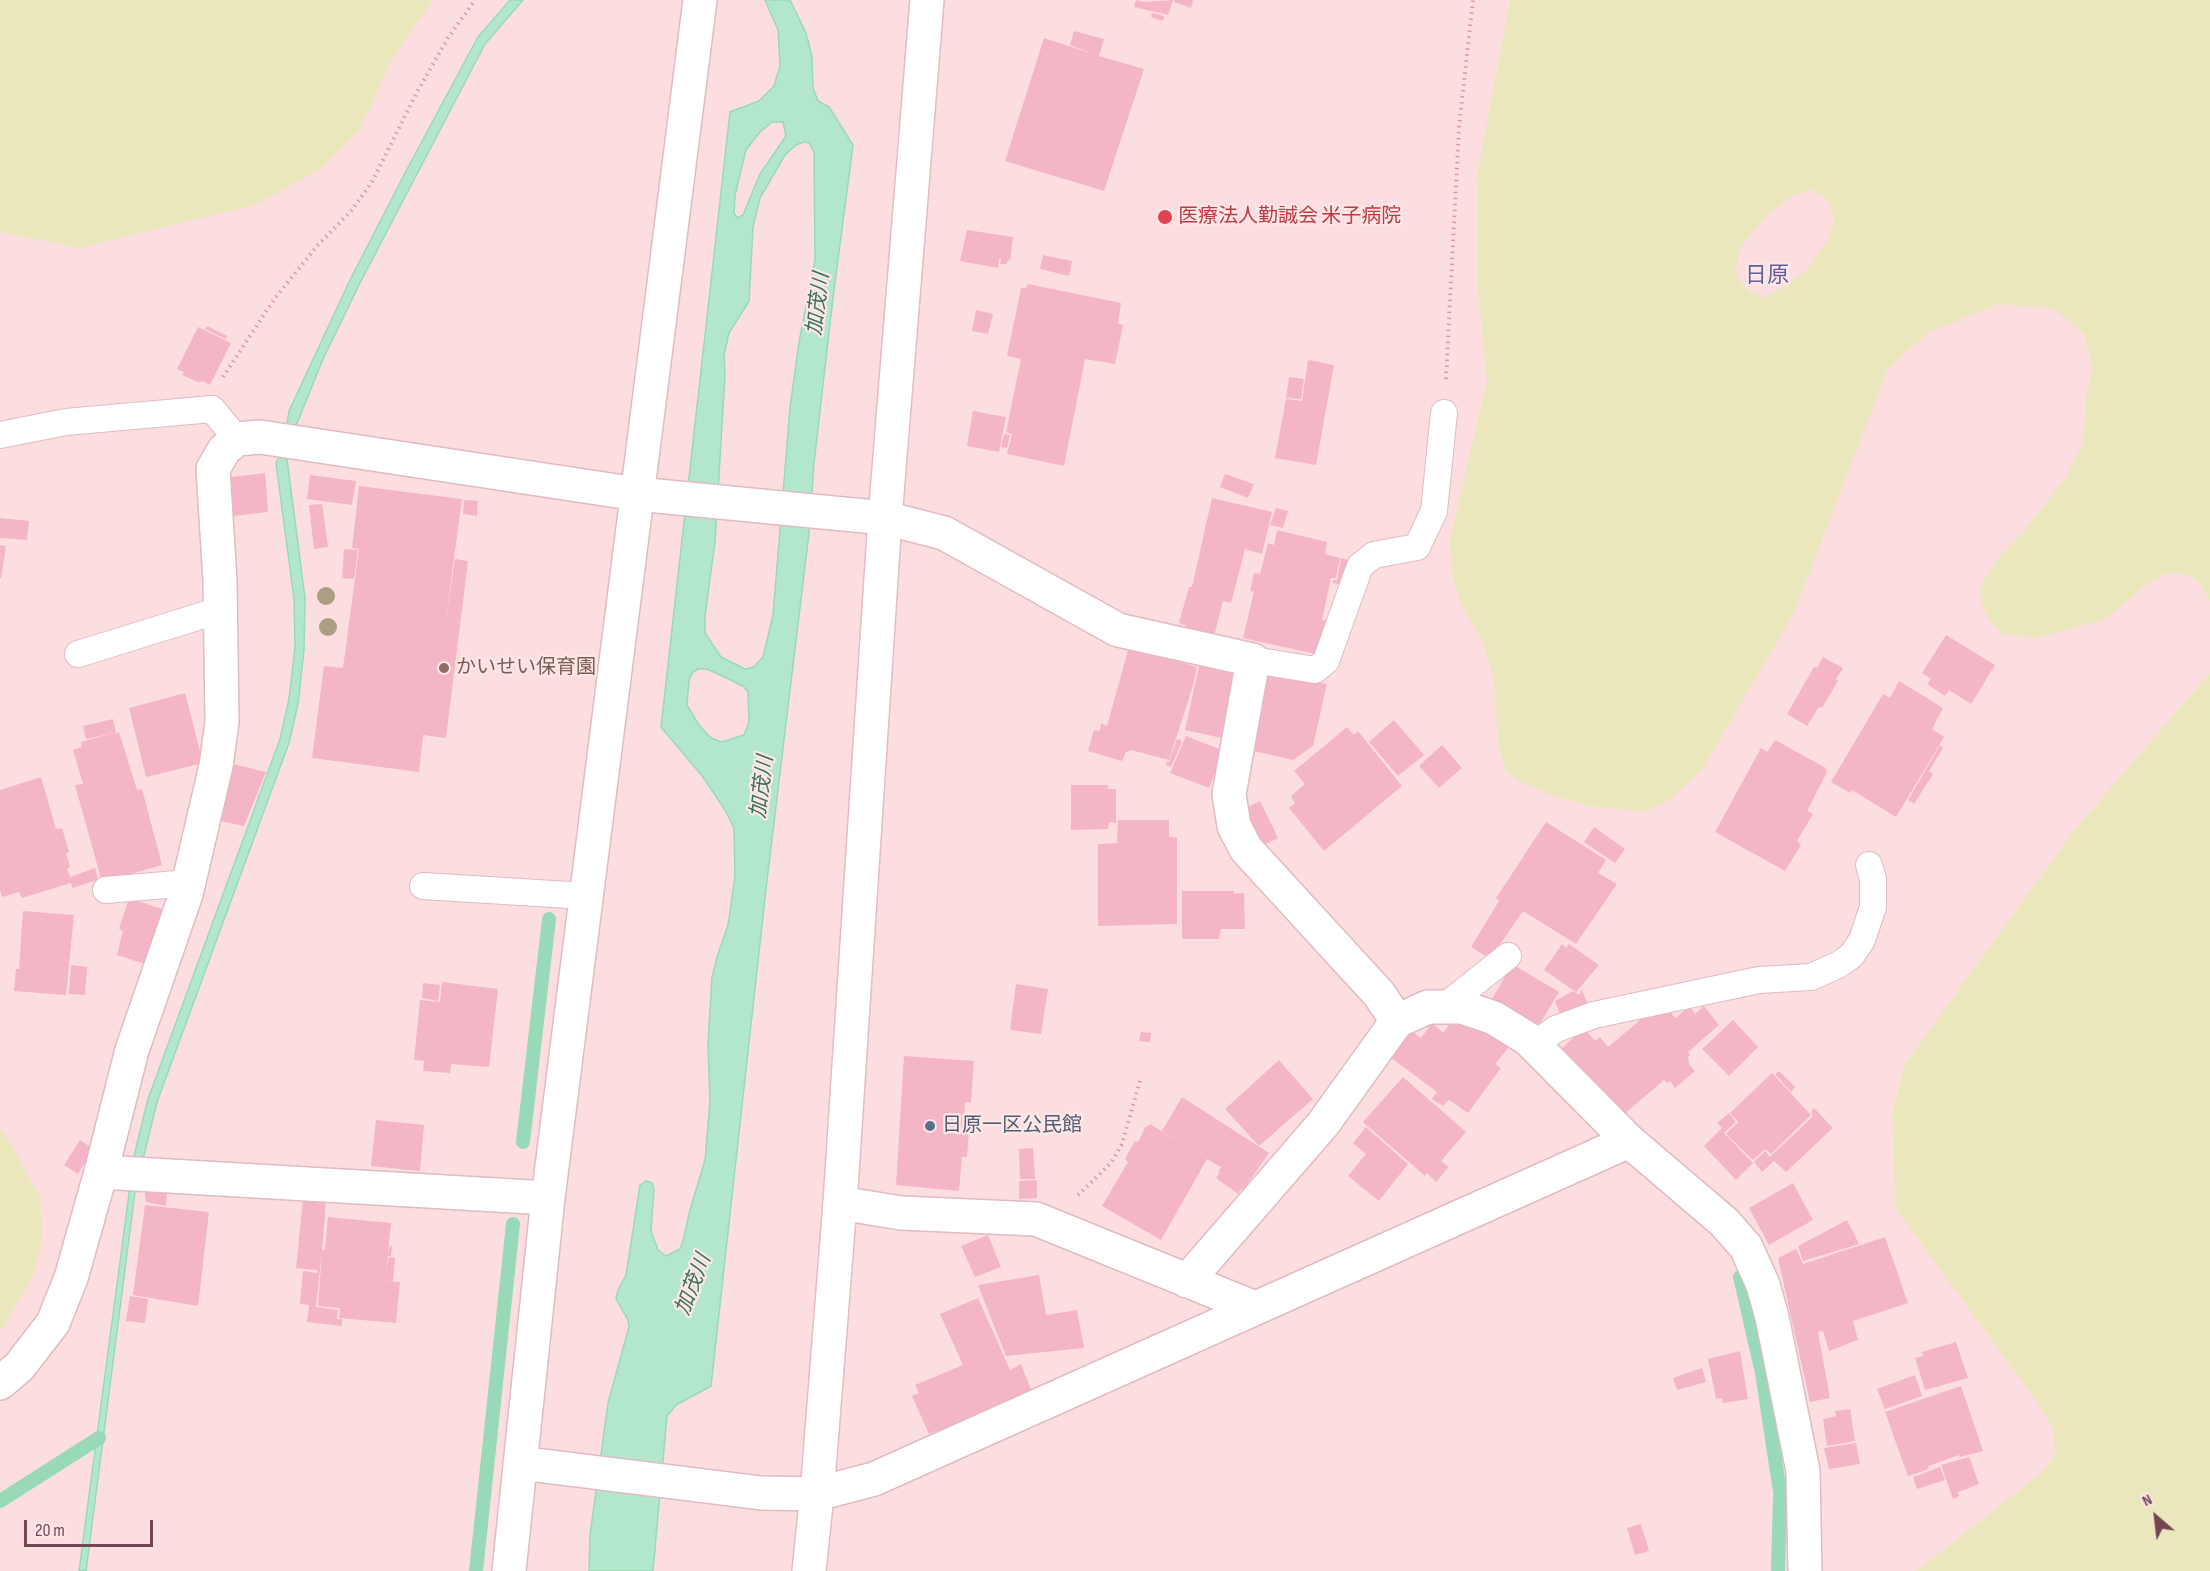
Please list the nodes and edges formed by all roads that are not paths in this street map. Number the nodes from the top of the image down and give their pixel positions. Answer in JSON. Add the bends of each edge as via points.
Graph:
{"nodes":[{"id":1,"x":700,"y":0,"type":"edge"},
{"id":2,"x":927,"y":0,"type":"edge"},
{"id":3,"x":1444,"y":413,"type":"road end"},
{"id":4,"x":0,"y":435,"type":"edge"},
{"id":5,"x":237,"y":439,"type":"junction"},
{"id":6,"x":651,"y":495,"type":"junction"},
{"id":7,"x":885,"y":518,"type":"junction"},
{"id":8,"x":220,"y":610,"type":"junction"},
{"id":9,"x":78,"y":654,"type":"dead end"},
{"id":10,"x":1253,"y":660,"type":"junction"},
{"id":11,"x":1869,"y":865,"type":"dead end"},
{"id":12,"x":189,"y":883,"type":"junction"},
{"id":13,"x":423,"y":886,"type":"dead end"},
{"id":14,"x":105,"y":890,"type":"dead end"},
{"id":15,"x":586,"y":896,"type":"junction"},
{"id":16,"x":1508,"y":956,"type":"dead end"},
{"id":17,"x":1444,"y":1007,"type":"junction"},
{"id":18,"x":1397,"y":1021,"type":"junction"},
{"id":19,"x":1533,"y":1045,"type":"junction"},
{"id":20,"x":1629,"y":1141,"type":"junction"},
{"id":21,"x":126,"y":1173,"type":"junction"},
{"id":22,"x":548,"y":1198,"type":"junction"},
{"id":23,"x":840,"y":1203,"type":"junction"},
{"id":24,"x":1187,"y":1281,"type":"junction"},
{"id":25,"x":1255,"y":1308,"type":"junction"},
{"id":26,"x":0,"y":1383,"type":"edge"},
{"id":27,"x":520,"y":1463,"type":"junction"},
{"id":28,"x":817,"y":1494,"type":"junction"},
{"id":29,"x":508,"y":1571,"type":"edge"},
{"id":30,"x":809,"y":1571,"type":"edge"},
{"id":31,"x":1805,"y":1571,"type":"edge"}],
"edges":[{"from":1,"to":6,"type":"street"},
{"from":2,"to":7,"type":"street"},
{"from":3,"to":10,"type":"lane","via":[[1434,511],[1417,547],[1374,555],[1360,566],[1326,661],[1315,670]]},
{"from":4,"to":5,"type":"lane","via":[[66,422],[212,409]]},
{"from":5,"to":6,"type":"street","via":[[260,437]]},
{"from":5,"to":8,"type":"street","via":[[224,450],[213,469]]},
{"from":6,"to":7,"type":"street"},
{"from":6,"to":15,"type":"street"},
{"from":7,"to":10,"type":"street","via":[[944,533],[1118,630]]},
{"from":7,"to":23,"type":"street"},
{"from":8,"to":9,"type":"lane"},
{"from":8,"to":12,"type":"street","via":[[222,722]]},
{"from":10,"to":18,"type":"street","via":[[1229,794],[1234,826],[1246,849],[1379,994]]},
{"from":11,"to":19,"type":"lane","via":[[1873,907],[1862,940],[1851,956],[1838,965],[1811,977],[1759,980],[1594,1015],[1556,1029]]},
{"from":12,"to":14,"type":"lane"},
{"from":12,"to":21,"type":"street","via":[[132,1050]]},
{"from":13,"to":15,"type":"lane"},
{"from":15,"to":22,"type":"street"},
{"from":16,"to":17,"type":"lane"},
{"from":17,"to":18,"type":"street","via":[[1428,1007]]},
{"from":17,"to":19,"type":"street","via":[[1462,1007],[1494,1017]]},
{"from":18,"to":24,"type":"street","via":[[1323,1124]]},
{"from":19,"to":20,"type":"street"},
{"from":20,"to":25,"type":"street"},
{"from":20,"to":31,"type":"street","via":[[1724,1222],[1746,1247],[1763,1285],[1803,1471]]},
{"from":21,"to":22,"type":"street"},
{"from":21,"to":26,"type":"street","via":[[70,1278],[53,1323],[20,1367]]},
{"from":22,"to":27,"type":"street"},
{"from":23,"to":24,"type":"street","via":[[901,1213],[1036,1219]]},
{"from":23,"to":28,"type":"street"},
{"from":24,"to":25,"type":"street"},
{"from":25,"to":28,"type":"street","via":[[874,1479]]},
{"from":27,"to":28,"type":"street","via":[[761,1493]]},
{"from":27,"to":29,"type":"street"},
{"from":28,"to":30,"type":"street"}]}
